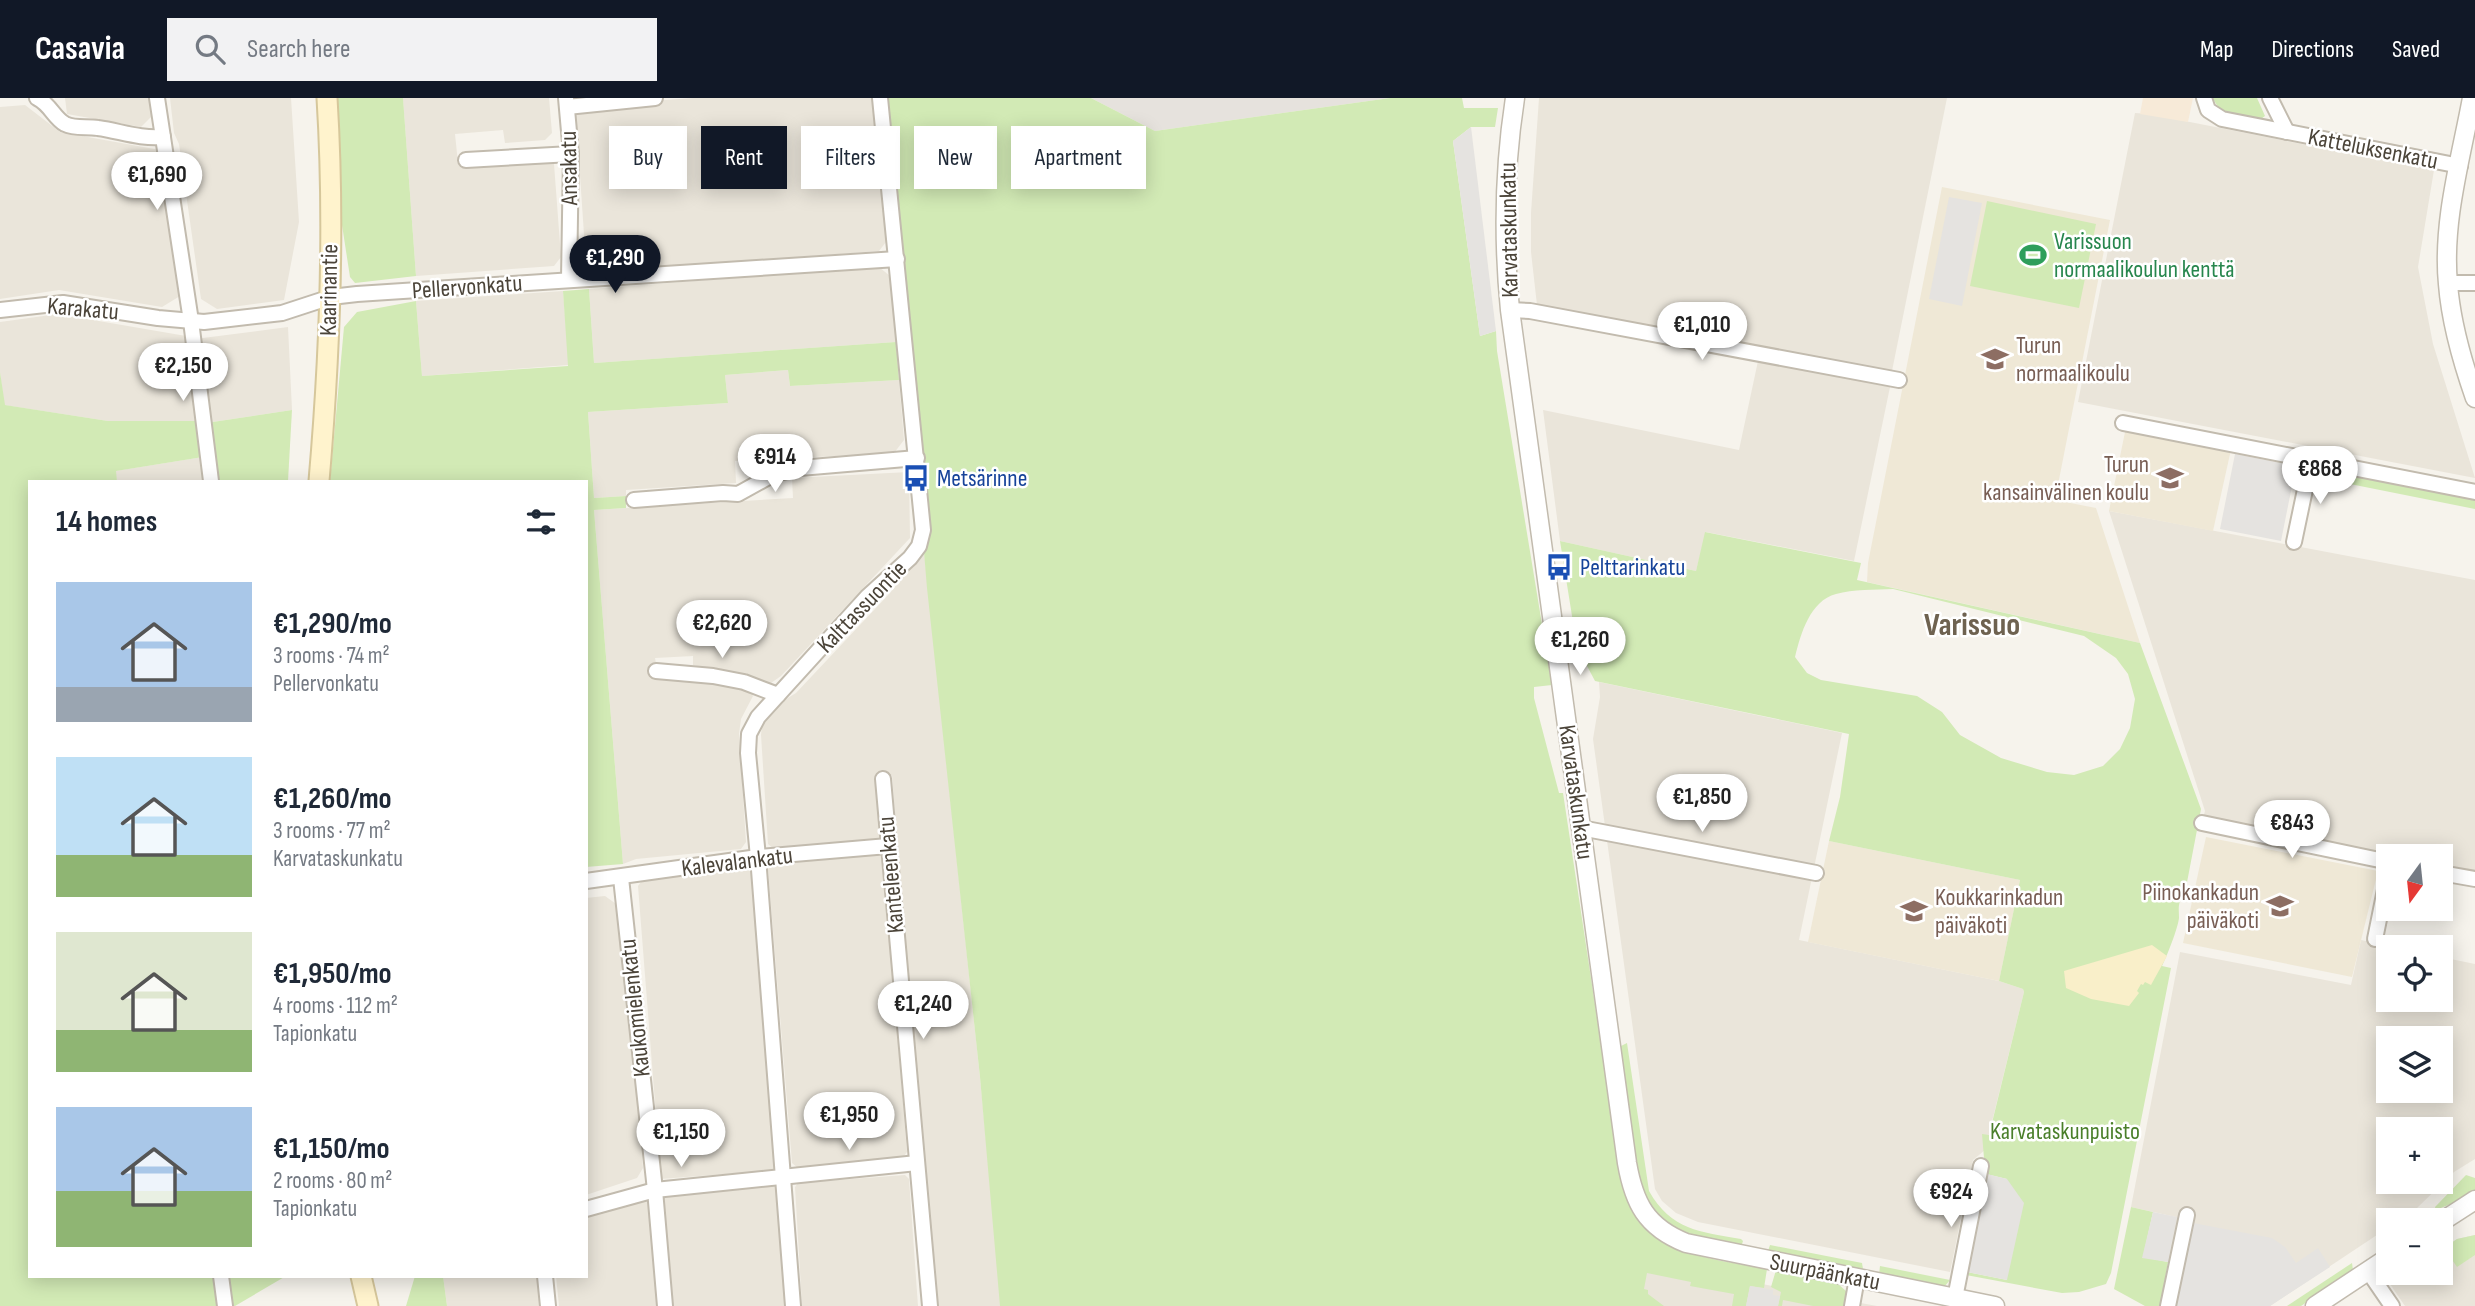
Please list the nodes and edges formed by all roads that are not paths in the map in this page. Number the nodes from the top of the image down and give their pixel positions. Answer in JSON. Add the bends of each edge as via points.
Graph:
{"nodes":[{"id":1,"x":37,"y":98,"type":"edge"},
{"id":2,"x":157,"y":98,"type":"edge"},
{"id":3,"x":327,"y":98,"type":"edge"},
{"id":4,"x":655,"y":98,"type":"edge"},
{"id":5,"x":880,"y":98,"type":"edge"},
{"id":6,"x":1514,"y":98,"type":"edge"},
{"id":7,"x":2204,"y":98,"type":"edge"},
{"id":8,"x":2270,"y":98,"type":"edge"},
{"id":9,"x":2472,"y":98,"type":"edge"},
{"id":10,"x":566,"y":103,"type":"edge"},
{"id":11,"x":2287,"y":132,"type":"junction"},
{"id":12,"x":163,"y":137,"type":"junction"},
{"id":13,"x":571,"y":154,"type":"junction"},
{"id":14,"x":466,"y":160,"type":"dead end"},
{"id":15,"x":2459,"y":166,"type":"junction"},
{"id":16,"x":897,"y":259,"type":"junction"},
{"id":17,"x":569,"y":280,"type":"junction"},
{"id":18,"x":2448,"y":283,"type":"junction"},
{"id":19,"x":2475,"y":283,"type":"edge"},
{"id":20,"x":331,"y":297,"type":"junction"},
{"id":21,"x":0,"y":310,"type":"edge"},
{"id":22,"x":1510,"y":310,"type":"junction"},
{"id":23,"x":191,"y":321,"type":"junction"},
{"id":24,"x":1899,"y":380,"type":"dead end"},
{"id":25,"x":2475,"y":398,"type":"edge"},
{"id":26,"x":2123,"y":423,"type":"dead end"},
{"id":27,"x":917,"y":458,"type":"junction"},
{"id":28,"x":2311,"y":461,"type":"junction"},
{"id":29,"x":211,"y":480,"type":"edge"},
{"id":30,"x":319,"y":480,"type":"edge"},
{"id":31,"x":2475,"y":492,"type":"edge"},
{"id":32,"x":634,"y":500,"type":"dead end"},
{"id":33,"x":2294,"y":542,"type":"dead end"},
{"id":34,"x":656,"y":671,"type":"dead end"},
{"id":35,"x":778,"y":695,"type":"junction"},
{"id":36,"x":883,"y":779,"type":"dead end"},
{"id":37,"x":2202,"y":823,"type":"dead end"},
{"id":38,"x":1581,"y":828,"type":"junction"},
{"id":39,"x":888,"y":846,"type":"junction"},
{"id":40,"x":758,"y":858,"type":"junction"},
{"id":41,"x":2376,"y":859,"type":"edge"},
{"id":42,"x":1816,"y":873,"type":"dead end"},
{"id":43,"x":2454,"y":875,"type":"edge"},
{"id":44,"x":621,"y":878,"type":"junction"},
{"id":45,"x":2475,"y":879,"type":"edge"},
{"id":46,"x":588,"y":881,"type":"edge"},
{"id":47,"x":2379,"y":921,"type":"edge"},
{"id":48,"x":2375,"y":939,"type":"dead end"},
{"id":49,"x":916,"y":1163,"type":"junction"},
{"id":50,"x":1981,"y":1166,"type":"dead end"},
{"id":51,"x":784,"y":1175,"type":"junction"},
{"id":52,"x":655,"y":1190,"type":"junction"},
{"id":53,"x":2475,"y":1200,"type":"edge"},
{"id":54,"x":588,"y":1208,"type":"edge"},
{"id":55,"x":2453,"y":1214,"type":"edge"},
{"id":56,"x":2187,"y":1215,"type":"dead end"},
{"id":57,"x":1696,"y":1246,"type":"joint"},
{"id":58,"x":2376,"y":1266,"type":"edge"},
{"id":59,"x":2368,"y":1271,"type":"junction"},
{"id":60,"x":221,"y":1278,"type":"edge"},
{"id":61,"x":361,"y":1278,"type":"edge"},
{"id":62,"x":545,"y":1278,"type":"edge"},
{"id":63,"x":1857,"y":1279,"type":"junction"},
{"id":64,"x":1955,"y":1298,"type":"junction"},
{"id":65,"x":225,"y":1306,"type":"edge"},
{"id":66,"x":368,"y":1306,"type":"edge"},
{"id":67,"x":548,"y":1306,"type":"edge"},
{"id":68,"x":664,"y":1306,"type":"edge"},
{"id":69,"x":793,"y":1306,"type":"edge"},
{"id":70,"x":930,"y":1306,"type":"edge"},
{"id":71,"x":1852,"y":1306,"type":"edge"},
{"id":72,"x":1995,"y":1306,"type":"edge"},
{"id":73,"x":2168,"y":1306,"type":"edge"},
{"id":74,"x":2315,"y":1306,"type":"edge"},
{"id":75,"x":2392,"y":1306,"type":"edge"}],
"edges":[{"from":1,"to":12,"type":"street","via":[[70,126]]},
{"from":2,"to":12,"type":"street"},
{"from":3,"to":20,"type":"main road","name":"Kaarinantie"},
{"from":4,"to":10,"type":"street"},
{"from":5,"to":16,"type":"street","name":"Kalttassuontie"},
{"from":6,"to":22,"type":"street","name":"Karvataskunkatu","via":[[1505,195]]},
{"from":7,"to":11,"type":"street","name":"Katteluksenkatu","via":[[2208,110],[2222,119]]},
{"from":8,"to":11,"type":"street","name":"Katteluksenkatu"},
{"from":9,"to":15,"type":"street"},
{"from":10,"to":13,"type":"street","name":"Ansakatu"},
{"from":11,"to":15,"type":"street","name":"Katteluksenkatu"},
{"from":12,"to":23,"type":"street"},
{"from":13,"to":14,"type":"street"},
{"from":13,"to":17,"type":"street","name":"Ansakatu"},
{"from":15,"to":18,"type":"street","via":[[2448,240]]},
{"from":16,"to":17,"type":"street","name":"Pellervonkatu"},
{"from":16,"to":27,"type":"street","name":"Kalttassuontie"},
{"from":17,"to":20,"type":"street","name":"Pellervonkatu"},
{"from":18,"to":19,"type":"street"},
{"from":18,"to":25,"type":"street"},
{"from":20,"to":23,"type":"street","name":"Karakatu","via":[[282,313]]},
{"from":20,"to":30,"type":"main road","name":"Kaarinantie"},
{"from":21,"to":23,"type":"street","name":"Karakatu","via":[[63,303]]},
{"from":22,"to":24,"type":"street"},
{"from":22,"to":38,"type":"street","name":"Karvataskunkatu"},
{"from":23,"to":29,"type":"street"},
{"from":26,"to":28,"type":"street"},
{"from":27,"to":32,"type":"street","via":[[800,468],[774,474],[738,494]]},
{"from":27,"to":35,"type":"street","name":"Kalttassuontie","via":[[923,530],[919,546]]},
{"from":28,"to":31,"type":"street"},
{"from":28,"to":33,"type":"street"},
{"from":34,"to":35,"type":"street","via":[[744,681]]},
{"from":35,"to":40,"type":"street","name":"Kalttassuontie","via":[[749,734]]},
{"from":36,"to":39,"type":"street","name":"Kanteleenkatu"},
{"from":37,"to":41,"type":"street"},
{"from":38,"to":42,"type":"street"},
{"from":38,"to":57,"type":"street","name":"Karvataskunkatu","via":[[1634,1195],[1656,1226]]},
{"from":39,"to":40,"type":"street","name":"Kalevalankatu"},
{"from":39,"to":49,"type":"street","name":"Kanteleenkatu"},
{"from":40,"to":44,"type":"street","name":"Kalevalankatu"},
{"from":40,"to":51,"type":"street","name":"Kalttassuontie"},
{"from":43,"to":45,"type":"street"},
{"from":44,"to":46,"type":"street","name":"Kalevalankatu"},
{"from":44,"to":52,"type":"street","name":"Kaukomielenkatu"},
{"from":47,"to":48,"type":"street"},
{"from":49,"to":51,"type":"street"},
{"from":49,"to":70,"type":"street","name":"Kanteleenkatu"},
{"from":50,"to":64,"type":"street"},
{"from":51,"to":52,"type":"street"},
{"from":51,"to":69,"type":"street","name":"Kalttassuontie"},
{"from":52,"to":54,"type":"street"},
{"from":52,"to":68,"type":"street","name":"Kaukomielenkatu"},
{"from":53,"to":55,"type":"street"},
{"from":56,"to":73,"type":"street"},
{"from":57,"to":63,"type":"street","name":"Suurpäänkatu"},
{"from":58,"to":59,"type":"street"},
{"from":59,"to":74,"type":"street"},
{"from":59,"to":75,"type":"street"},
{"from":60,"to":65,"type":"street"},
{"from":61,"to":66,"type":"main road"},
{"from":62,"to":67,"type":"street"},
{"from":63,"to":64,"type":"street","name":"Suurpäänkatu"},
{"from":63,"to":71,"type":"street"},
{"from":64,"to":72,"type":"street","name":"Suurpäänkatu"}]}
